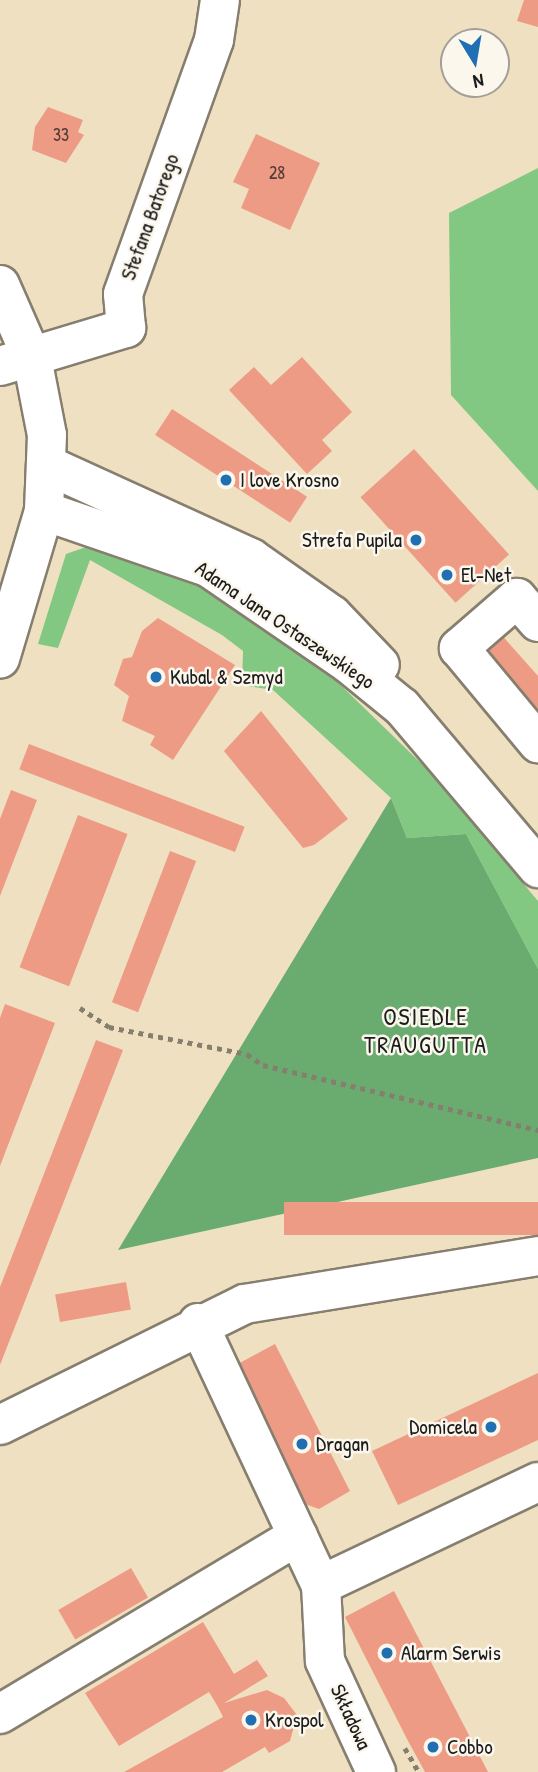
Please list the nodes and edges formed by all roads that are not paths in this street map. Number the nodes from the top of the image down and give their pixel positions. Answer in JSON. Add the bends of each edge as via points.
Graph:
{"nodes":[{"id":1,"x":220,"y":0,"type":"edge"},
{"id":2,"x":0,"y":285,"type":"edge"},
{"id":3,"x":16,"y":362,"type":"edge"},
{"id":4,"x":47,"y":465,"type":"junction"},
{"id":5,"x":44,"y":511,"type":"junction"},
{"id":6,"x":538,"y":622,"type":"edge"},
{"id":7,"x":0,"y":659,"type":"edge"},
{"id":8,"x":402,"y":707,"type":"junction"},
{"id":9,"x":538,"y":743,"type":"edge"},
{"id":10,"x":532,"y":849,"type":"edge"},
{"id":11,"x":538,"y":1256,"type":"edge"},
{"id":12,"x":198,"y":1323,"type":"junction"},
{"id":13,"x":0,"y":1424,"type":"edge"},
{"id":14,"x":538,"y":1482,"type":"edge"},
{"id":15,"x":298,"y":1536,"type":"junction"},
{"id":16,"x":321,"y":1585,"type":"junction"},
{"id":17,"x":0,"y":1714,"type":"edge"},
{"id":18,"x":376,"y":1772,"type":"edge"}],
"edges":[{"from":1,"to":3,"type":"street","name":"Stefana Batorego","via":[[214,40],[123,294],[126,328]]},
{"from":2,"to":3,"type":"street"},
{"from":3,"to":4,"type":"street"},
{"from":4,"to":5,"type":"street"},
{"from":4,"to":8,"type":"street","name":"Adama Jana Ostaszewskiego","via":[[251,558],[332,615],[392,677]]},
{"from":5,"to":7,"type":"street"},
{"from":5,"to":8,"type":"street","name":"Adama Jana Ostaszewskiego","via":[[208,567]]},
{"from":6,"to":9,"type":"street","via":[[517,598],[454,635]]},
{"from":8,"to":10,"type":"street","name":"Adama Jana Ostaszewskiego"},
{"from":11,"to":12,"type":"street","via":[[245,1304]]},
{"from":12,"to":13,"type":"street"},
{"from":12,"to":15,"type":"street"},
{"from":14,"to":16,"type":"street"},
{"from":15,"to":16,"type":"street"},
{"from":15,"to":17,"type":"street"},
{"from":16,"to":18,"type":"street","name":"Składowa","via":[[325,1661]]}]}
